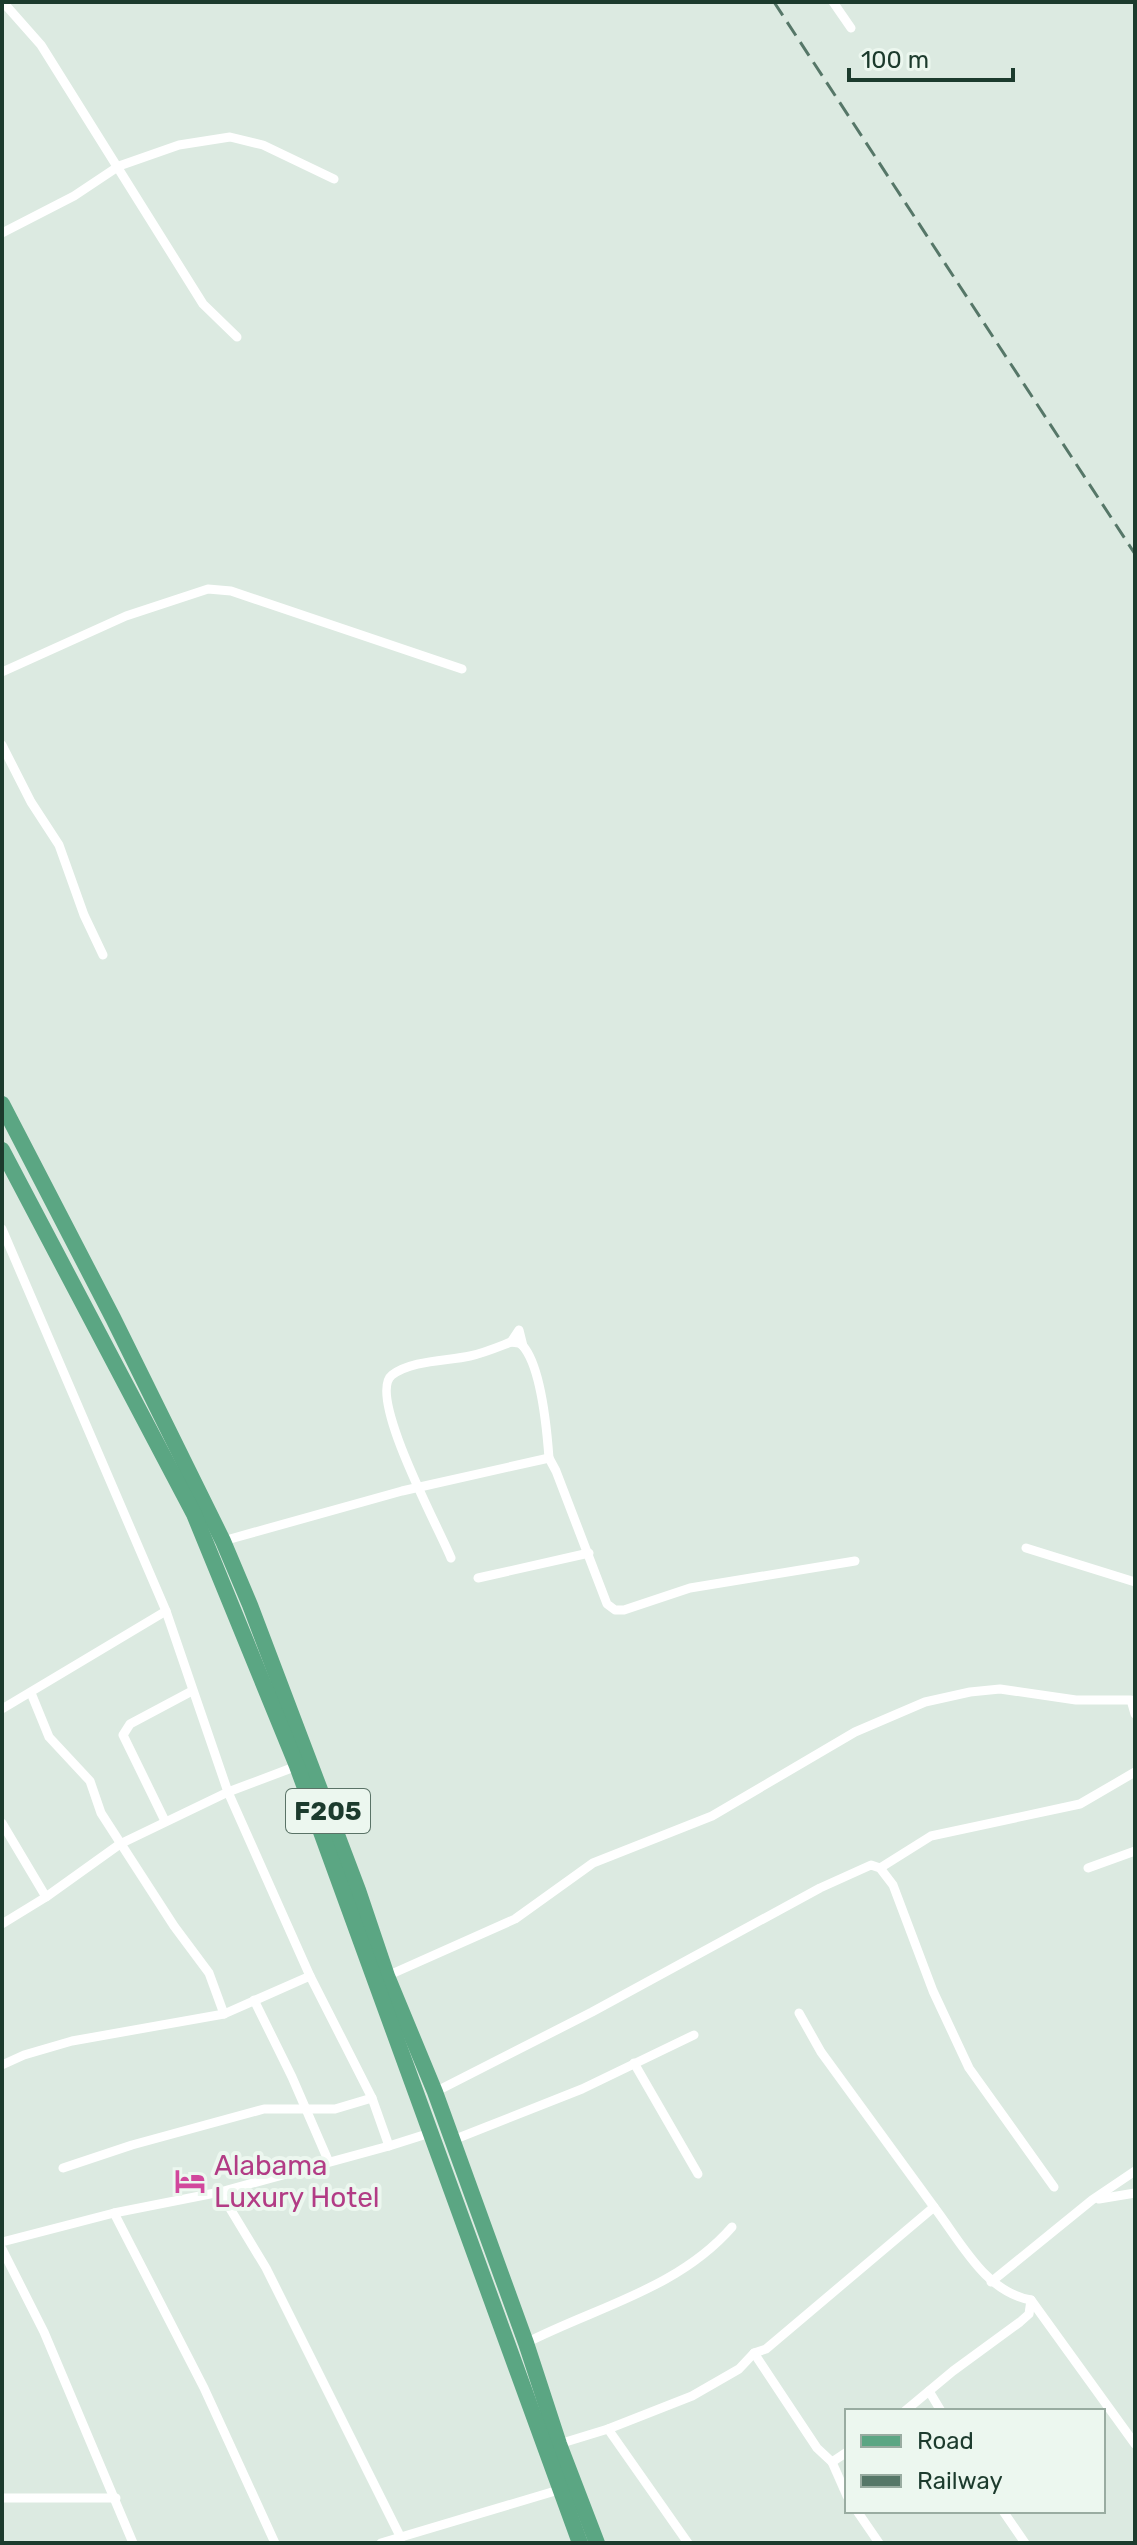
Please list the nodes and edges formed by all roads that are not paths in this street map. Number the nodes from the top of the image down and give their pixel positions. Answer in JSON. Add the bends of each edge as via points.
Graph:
{"nodes":[{"id":1,"x":3,"y":2,"type":"edge"},
{"id":2,"x":833,"y":2,"type":"edge"},
{"id":3,"x":851,"y":28,"type":"dead end"},
{"id":4,"x":119,"y":166,"type":"junction"},
{"id":5,"x":334,"y":179,"type":"dead end"},
{"id":6,"x":2,"y":233,"type":"edge"},
{"id":7,"x":237,"y":337,"type":"dead end"},
{"id":8,"x":462,"y":669,"type":"dead end"},
{"id":9,"x":2,"y":672,"type":"edge"},
{"id":10,"x":2,"y":745,"type":"edge"},
{"id":11,"x":103,"y":955,"type":"dead end"},
{"id":12,"x":2,"y":1104,"type":"edge"},
{"id":13,"x":2,"y":1150,"type":"edge"},
{"id":14,"x":2,"y":1229,"type":"edge"},
{"id":15,"x":113,"y":1318,"type":"junction"},
{"id":16,"x":94,"y":1325,"type":"junction"},
{"id":17,"x":549,"y":1458,"type":"junction"},
{"id":18,"x":417,"y":1488,"type":"junction"},
{"id":19,"x":223,"y":1541,"type":"junction"},
{"id":20,"x":1026,"y":1548,"type":"dead end"},
{"id":21,"x":589,"y":1553,"type":"junction"},
{"id":22,"x":451,"y":1558,"type":"dead end"},
{"id":23,"x":855,"y":1561,"type":"dead end"},
{"id":24,"x":478,"y":1578,"type":"dead end"},
{"id":25,"x":1135,"y":1582,"type":"edge"},
{"id":26,"x":166,"y":1611,"type":"junction"},
{"id":27,"x":192,"y":1691,"type":"junction"},
{"id":28,"x":31,"y":1693,"type":"junction"},
{"id":29,"x":1133,"y":1700,"type":"edge"},
{"id":30,"x":2,"y":1709,"type":"edge"},
{"id":31,"x":1135,"y":1714,"type":"edge"},
{"id":32,"x":297,"y":1766,"type":"junction"},
{"id":33,"x":1135,"y":1772,"type":"edge"},
{"id":34,"x":228,"y":1792,"type":"junction"},
{"id":35,"x":165,"y":1821,"type":"junction"},
{"id":36,"x":2,"y":1823,"type":"edge"},
{"id":37,"x":120,"y":1844,"type":"junction"},
{"id":38,"x":1135,"y":1851,"type":"edge"},
{"id":39,"x":880,"y":1868,"type":"junction"},
{"id":40,"x":1088,"y":1868,"type":"dead end"},
{"id":41,"x":46,"y":1897,"type":"junction"},
{"id":42,"x":2,"y":1924,"type":"edge"},
{"id":43,"x":310,"y":1976,"type":"junction"},
{"id":44,"x":387,"y":1976,"type":"junction"},
{"id":45,"x":254,"y":2000,"type":"junction"},
{"id":46,"x":799,"y":2013,"type":"dead end"},
{"id":47,"x":224,"y":2014,"type":"junction"},
{"id":48,"x":694,"y":2035,"type":"dead end"},
{"id":49,"x":634,"y":2063,"type":"junction"},
{"id":50,"x":2,"y":2065,"type":"edge"},
{"id":51,"x":435,"y":2092,"type":"junction"},
{"id":52,"x":372,"y":2098,"type":"junction"},
{"id":53,"x":306,"y":2110,"type":"junction"},
{"id":54,"x":430,"y":2133,"type":"junction"},
{"id":55,"x":453,"y":2140,"type":"junction"},
{"id":56,"x":389,"y":2146,"type":"junction"},
{"id":57,"x":328,"y":2160,"type":"dead end"},
{"id":58,"x":63,"y":2168,"type":"dead end"},
{"id":59,"x":1135,"y":2171,"type":"edge"},
{"id":60,"x":698,"y":2174,"type":"dead end"},
{"id":61,"x":1054,"y":2187,"type":"dead end"},
{"id":62,"x":220,"y":2192,"type":"junction"},
{"id":63,"x":1135,"y":2193,"type":"edge"},
{"id":64,"x":1092,"y":2200,"type":"junction"},
{"id":65,"x":934,"y":2207,"type":"junction"},
{"id":66,"x":114,"y":2213,"type":"junction"},
{"id":67,"x":732,"y":2227,"type":"dead end"},
{"id":68,"x":2,"y":2242,"type":"edge"},
{"id":69,"x":2,"y":2249,"type":"edge"},
{"id":70,"x":991,"y":2282,"type":"junction"},
{"id":71,"x":1031,"y":2300,"type":"junction"},
{"id":72,"x":526,"y":2343,"type":"junction"},
{"id":73,"x":754,"y":2353,"type":"junction"},
{"id":74,"x":929,"y":2391,"type":"junction"},
{"id":75,"x":907,"y":2409,"type":"edge"},
{"id":76,"x":940,"y":2409,"type":"edge"},
{"id":77,"x":608,"y":2429,"type":"junction"},
{"id":78,"x":559,"y":2444,"type":"junction"},
{"id":79,"x":1135,"y":2444,"type":"edge"},
{"id":80,"x":845,"y":2453,"type":"edge"},
{"id":81,"x":832,"y":2462,"type":"junction"},
{"id":82,"x":562,"y":2489,"type":"junction"},
{"id":83,"x":845,"y":2491,"type":"edge"},
{"id":84,"x":2,"y":2498,"type":"edge"},
{"id":85,"x":116,"y":2498,"type":"junction"},
{"id":86,"x":858,"y":2513,"type":"edge"},
{"id":87,"x":1004,"y":2513,"type":"edge"},
{"id":88,"x":401,"y":2538,"type":"junction"},
{"id":89,"x":133,"y":2543,"type":"edge"},
{"id":90,"x":275,"y":2543,"type":"edge"},
{"id":91,"x":381,"y":2543,"type":"edge"},
{"id":92,"x":580,"y":2543,"type":"edge"},
{"id":93,"x":597,"y":2543,"type":"edge"},
{"id":94,"x":688,"y":2543,"type":"edge"},
{"id":95,"x":879,"y":2543,"type":"edge"},
{"id":96,"x":1025,"y":2543,"type":"edge"}],
"edges":[{"from":1,"to":4,"type":"street","via":[[41,45]]},
{"from":2,"to":3,"type":"street"},
{"from":4,"to":5,"type":"street","via":[[179,145],[230,137],[263,145]]},
{"from":4,"to":6,"type":"street"},
{"from":4,"to":7,"type":"street","via":[[203,304]]},
{"from":8,"to":9,"type":"street","via":[[231,591],[208,589],[126,616]]},
{"from":10,"to":11,"type":"street","via":[[59,845]]},
{"from":12,"to":15,"type":"main road","number":"F205"},
{"from":13,"to":16,"type":"main road","number":"F205"},
{"from":14,"to":26,"type":"street"},
{"from":15,"to":16,"type":"main road"},
{"from":15,"to":19,"type":"main road","number":"F205"},
{"from":16,"to":32,"type":"main road","number":"F205","via":[[194,1514]]},
{"from":17,"to":18,"type":"street"},
{"from":17,"to":18,"type":"street","via":[[546,1417],[533,1368],[523,1346],[511,1342],[393,1373],[386,1381],[385,1395]]},
{"from":17,"to":21,"type":"street"},
{"from":18,"to":19,"type":"street"},
{"from":18,"to":22,"type":"street"},
{"from":19,"to":44,"type":"main road","number":"F205"},
{"from":20,"to":25,"type":"street"},
{"from":21,"to":23,"type":"street","via":[[607,1604],[615,1610],[690,1588]]},
{"from":21,"to":24,"type":"street"},
{"from":26,"to":27,"type":"street"},
{"from":26,"to":28,"type":"street"},
{"from":27,"to":34,"type":"street"},
{"from":27,"to":35,"type":"street","via":[[130,1724],[123,1735]]},
{"from":28,"to":30,"type":"street"},
{"from":28,"to":37,"type":"street","via":[[49,1737],[90,1781]]},
{"from":29,"to":31,"type":"street"},
{"from":29,"to":44,"type":"street","via":[[1076,1700],[1000,1689],[925,1702],[855,1732],[712,1816],[593,1863],[515,1919]]},
{"from":32,"to":34,"type":"street"},
{"from":32,"to":54,"type":"main road","number":"F205"},
{"from":33,"to":39,"type":"street","via":[[1080,1804],[931,1836]]},
{"from":34,"to":35,"type":"street"},
{"from":34,"to":43,"type":"street"},
{"from":35,"to":37,"type":"street"},
{"from":36,"to":41,"type":"street"},
{"from":37,"to":41,"type":"street"},
{"from":37,"to":47,"type":"street","via":[[209,1973]]},
{"from":38,"to":40,"type":"street"},
{"from":39,"to":51,"type":"street","via":[[871,1865],[849,1873]]},
{"from":39,"to":61,"type":"street","via":[[893,1885],[969,2068]]},
{"from":41,"to":42,"type":"street"},
{"from":43,"to":45,"type":"street"},
{"from":43,"to":52,"type":"street"},
{"from":44,"to":51,"type":"main road","number":"F205"},
{"from":45,"to":47,"type":"street"},
{"from":45,"to":53,"type":"street"},
{"from":46,"to":65,"type":"street","via":[[821,2052]]},
{"from":47,"to":50,"type":"street","via":[[72,2041]]},
{"from":48,"to":49,"type":"street"},
{"from":49,"to":55,"type":"street"},
{"from":49,"to":60,"type":"street"},
{"from":51,"to":55,"type":"main road","number":"F205"},
{"from":52,"to":53,"type":"street","via":[[335,2109]]},
{"from":52,"to":56,"type":"street"},
{"from":53,"to":57,"type":"street"},
{"from":53,"to":58,"type":"street","via":[[264,2109]]},
{"from":54,"to":56,"type":"street"},
{"from":54,"to":82,"type":"main road","number":"F205"},
{"from":55,"to":72,"type":"main road","number":"F205"},
{"from":56,"to":62,"type":"street"},
{"from":59,"to":64,"type":"street"},
{"from":62,"to":66,"type":"street"},
{"from":62,"to":88,"type":"street","via":[[266,2268]]},
{"from":63,"to":64,"type":"street"},
{"from":64,"to":70,"type":"street"},
{"from":65,"to":70,"type":"street"},
{"from":65,"to":73,"type":"street","via":[[766,2349]]},
{"from":66,"to":68,"type":"street"},
{"from":66,"to":90,"type":"street","via":[[204,2388]]},
{"from":67,"to":72,"type":"street","via":[[657,2285]]},
{"from":69,"to":85,"type":"street"},
{"from":70,"to":71,"type":"street","via":[[1014,2297]]},
{"from":71,"to":74,"type":"street","via":[[1029,2314]]},
{"from":71,"to":79,"type":"street"},
{"from":72,"to":78,"type":"main road","number":"F205"},
{"from":73,"to":77,"type":"street","via":[[739,2369],[692,2396]]},
{"from":73,"to":81,"type":"street","via":[[817,2448]]},
{"from":74,"to":75,"type":"street"},
{"from":74,"to":76,"type":"street"},
{"from":77,"to":78,"type":"street"},
{"from":77,"to":94,"type":"street"},
{"from":78,"to":93,"type":"main road","number":"F205"},
{"from":80,"to":81,"type":"street"},
{"from":81,"to":83,"type":"street"},
{"from":82,"to":88,"type":"street"},
{"from":82,"to":92,"type":"main road","number":"F205"},
{"from":84,"to":85,"type":"street"},
{"from":85,"to":89,"type":"street"},
{"from":86,"to":95,"type":"street"},
{"from":87,"to":96,"type":"street"},
{"from":88,"to":91,"type":"street"}]}
